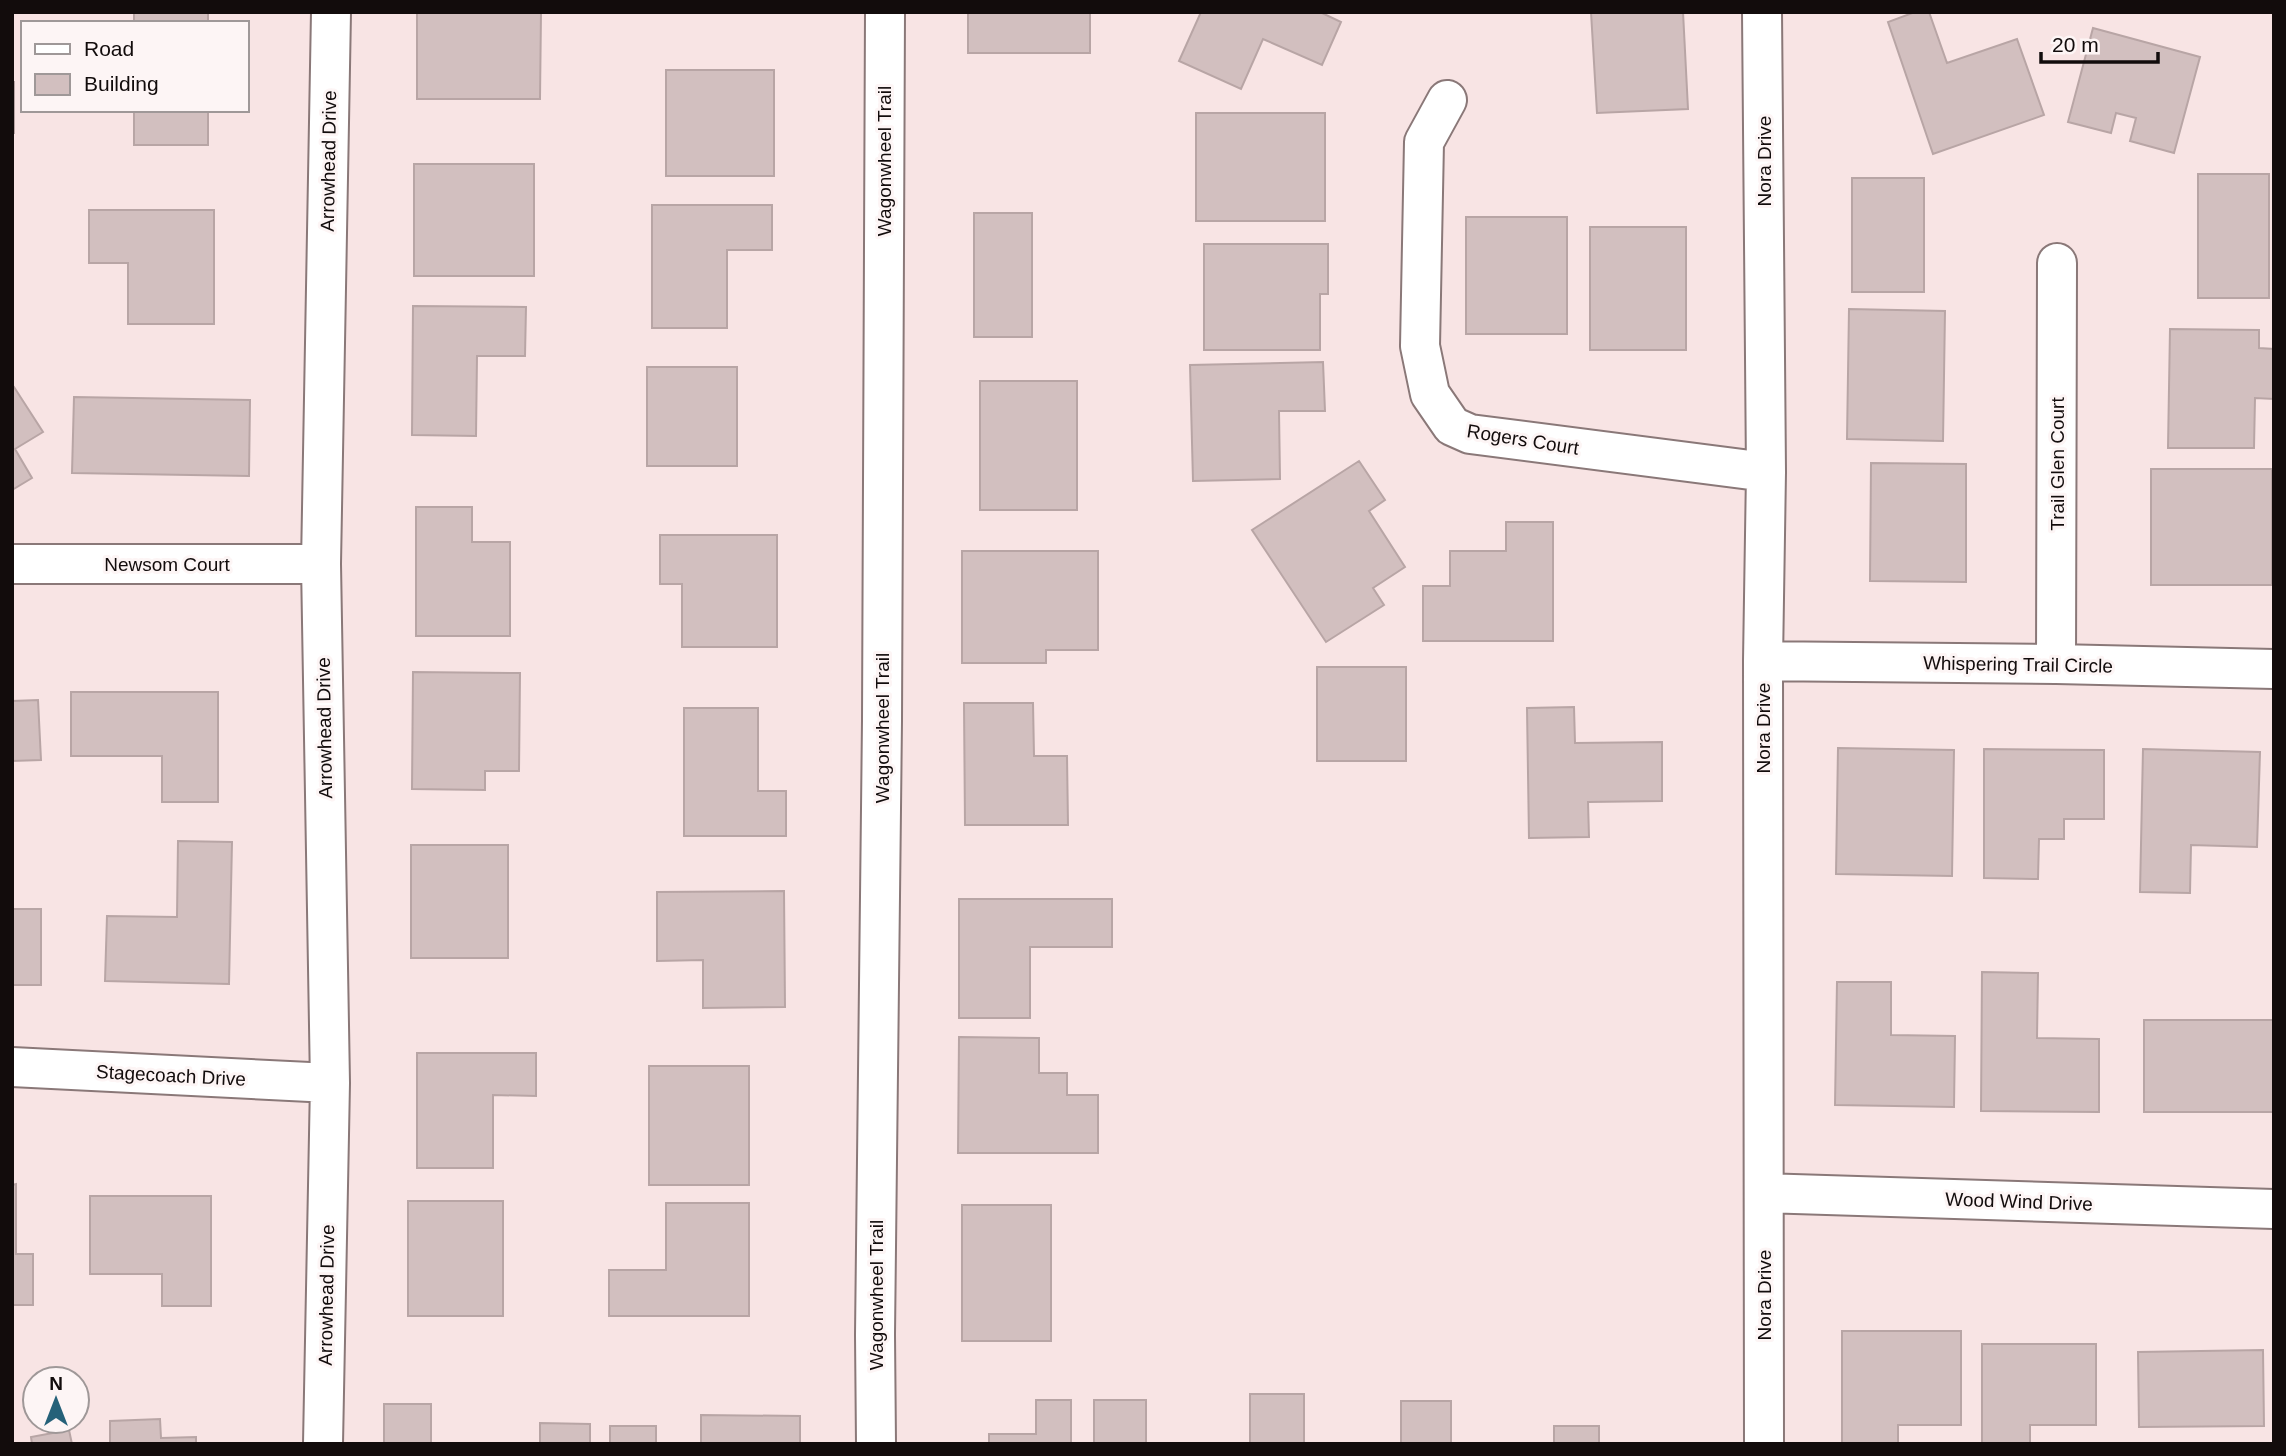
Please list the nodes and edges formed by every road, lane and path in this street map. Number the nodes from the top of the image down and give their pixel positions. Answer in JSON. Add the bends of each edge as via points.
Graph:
{"nodes":[{"id":1,"x":331,"y":12,"type":"edge"},
{"id":2,"x":885,"y":12,"type":"edge"},
{"id":3,"x":1762,"y":12,"type":"edge"},
{"id":4,"x":1447,"y":100,"type":"dead end"},
{"id":5,"x":2057,"y":263,"type":"dead end"},
{"id":6,"x":1766,"y":472,"type":"junction"},
{"id":7,"x":12,"y":564,"type":"edge"},
{"id":8,"x":321,"y":564,"type":"junction"},
{"id":9,"x":1763,"y":661,"type":"junction"},
{"id":10,"x":2056,"y":664,"type":"junction"},
{"id":11,"x":2274,"y":669,"type":"edge"},
{"id":12,"x":12,"y":1068,"type":"edge"},
{"id":13,"x":330,"y":1083,"type":"junction"},
{"id":14,"x":1764,"y":1193,"type":"junction"},
{"id":15,"x":2274,"y":1209,"type":"edge"},
{"id":16,"x":323,"y":1444,"type":"edge"},
{"id":17,"x":876,"y":1444,"type":"edge"},
{"id":18,"x":1764,"y":1444,"type":"edge"}],
"edges":[{"from":1,"to":8,"type":"street","name":"Arrowhead Drive"},
{"from":2,"to":17,"type":"street","name":"Wagonwheel Trail"},
{"from":3,"to":6,"type":"street","name":"Nora Drive"},
{"from":4,"to":6,"type":"street","name":"Rogers Court","via":[[1424,142],[1420,346],[1430,394],[1452,426],[1470,434]]},
{"from":5,"to":10,"type":"street","name":"Trail Glen Court"},
{"from":6,"to":9,"type":"street","name":"Nora Drive"},
{"from":7,"to":8,"type":"street","name":"Newsom Court"},
{"from":8,"to":13,"type":"street","name":"Arrowhead Drive"},
{"from":9,"to":10,"type":"street","name":"Whispering Trail Circle"},
{"from":9,"to":14,"type":"street","name":"Nora Drive"},
{"from":10,"to":11,"type":"street","name":"Whispering Trail Circle"},
{"from":12,"to":13,"type":"street","name":"Stagecoach Drive"},
{"from":13,"to":16,"type":"street","name":"Arrowhead Drive"},
{"from":14,"to":15,"type":"street","name":"Wood Wind Drive"},
{"from":14,"to":18,"type":"street","name":"Nora Drive"}]}
